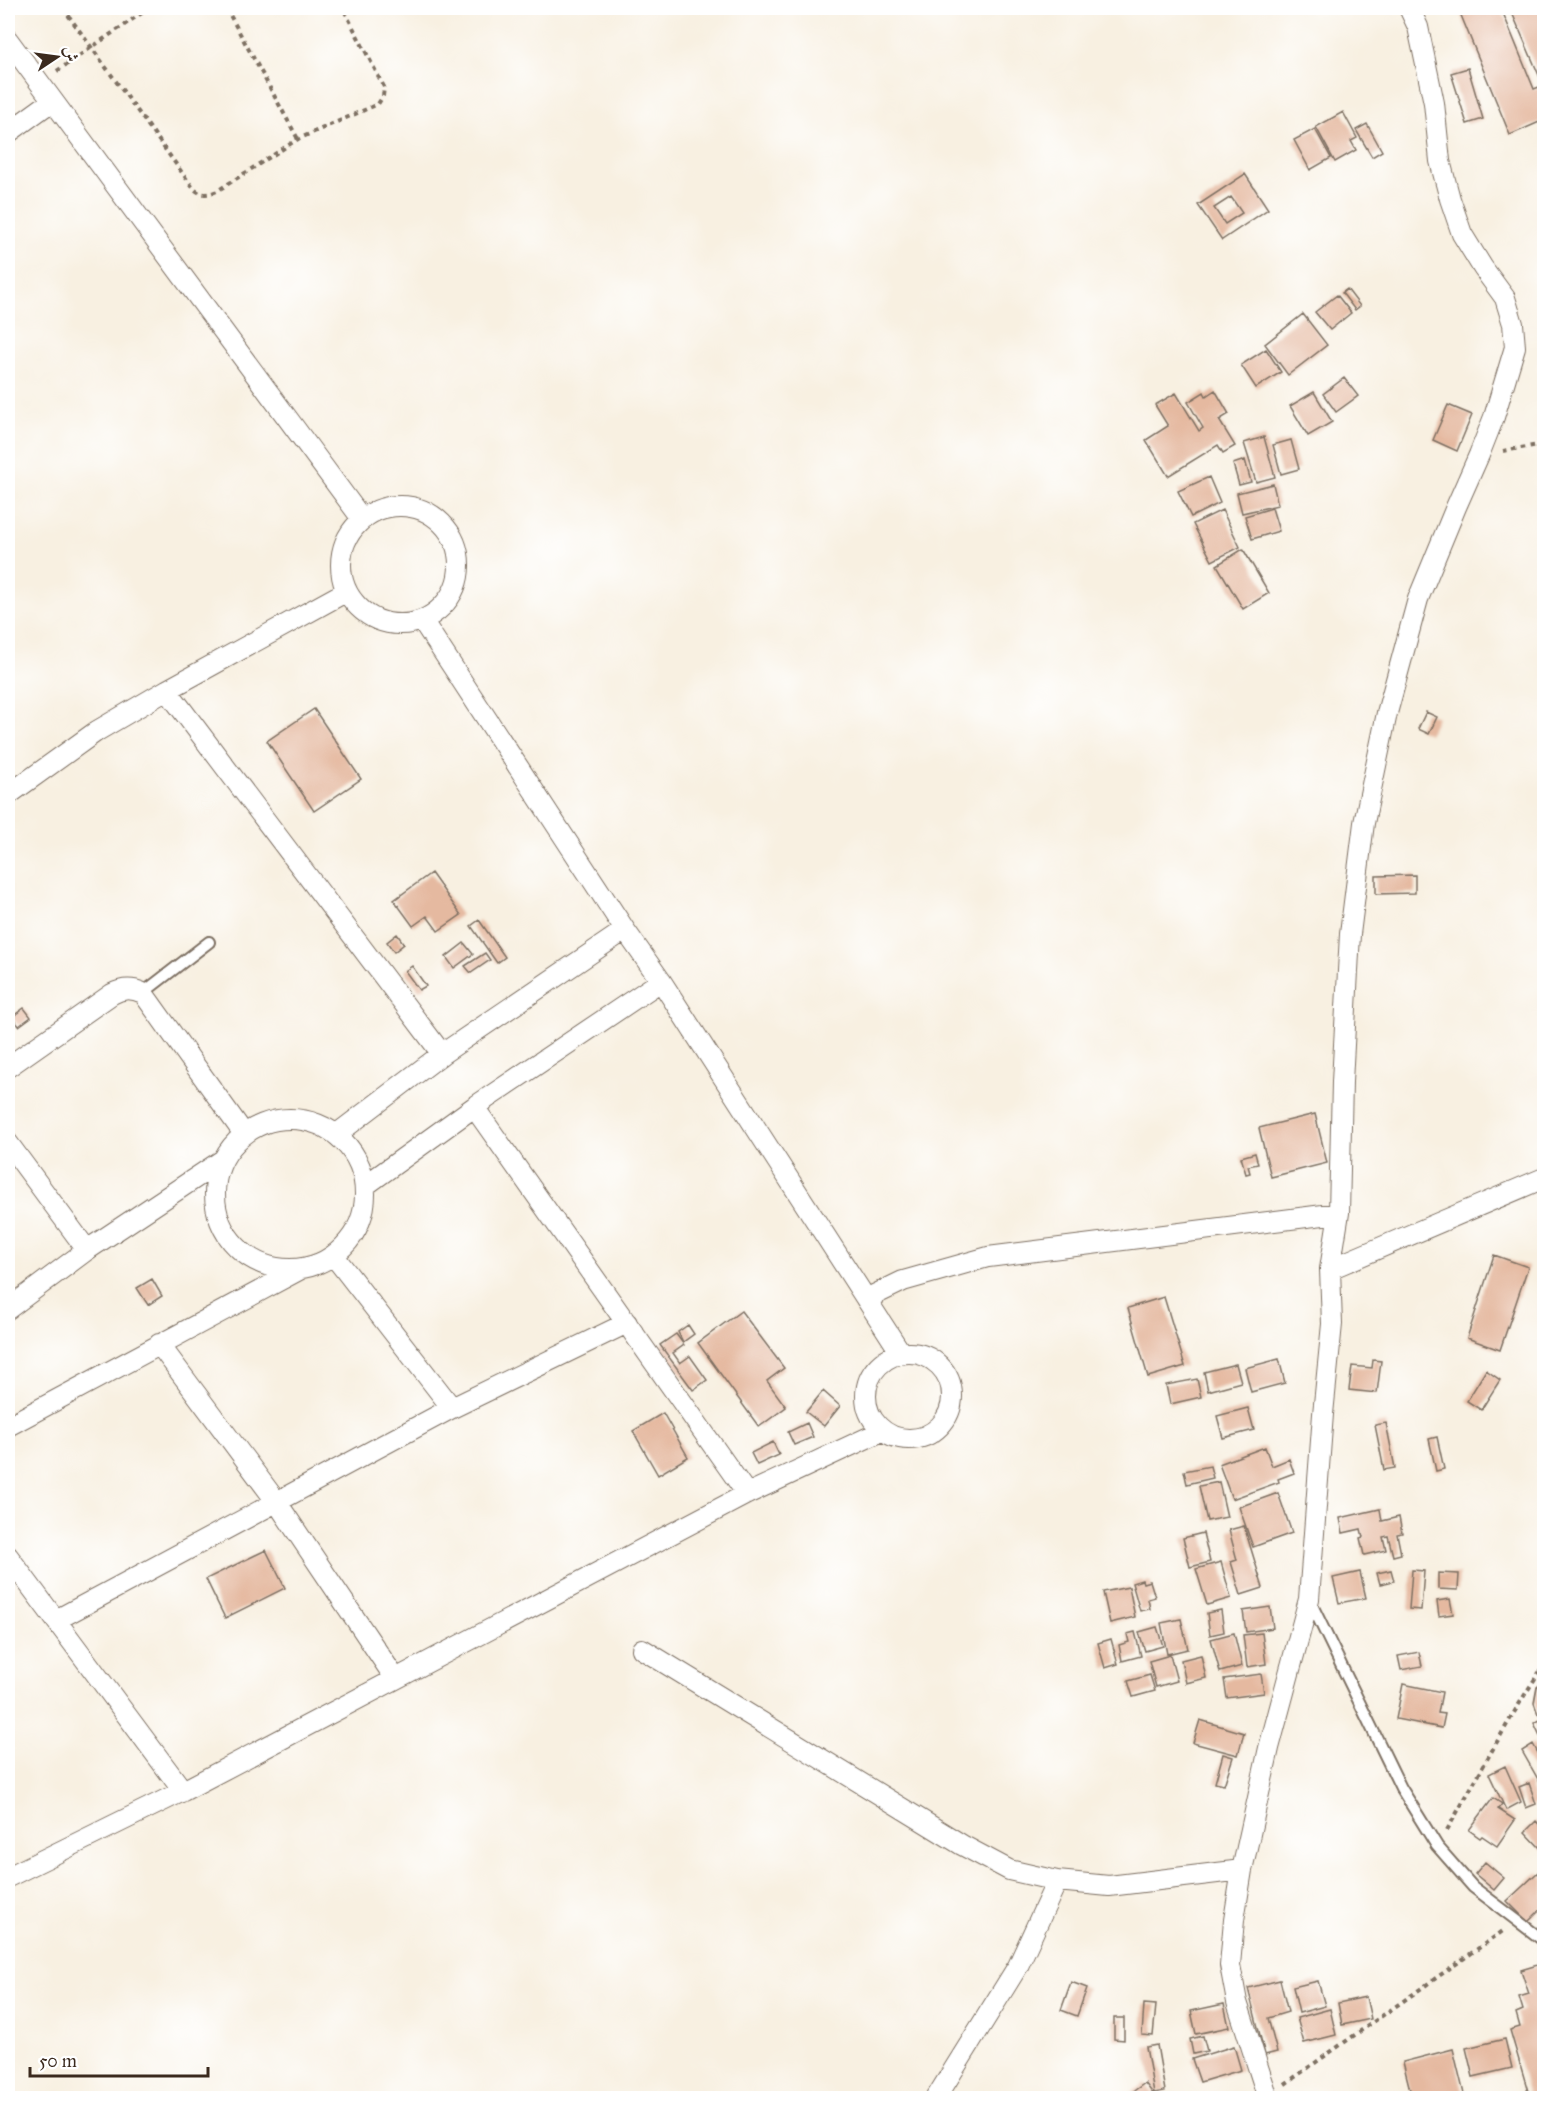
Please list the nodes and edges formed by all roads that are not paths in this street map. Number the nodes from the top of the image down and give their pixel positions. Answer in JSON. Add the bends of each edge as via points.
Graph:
{"nodes":[{"id":1,"x":1409,"y":8,"type":"edge"},
{"id":2,"x":8,"y":40,"type":"edge"},
{"id":3,"x":52,"y":101,"type":"junction"},
{"id":4,"x":8,"y":133,"type":"edge"},
{"id":5,"x":362,"y":519,"type":"junction"},
{"id":6,"x":347,"y":591,"type":"junction"},
{"id":7,"x":422,"y":620,"type":"junction"},
{"id":8,"x":167,"y":690,"type":"junction"},
{"id":9,"x":8,"y":795,"type":"edge"},
{"id":10,"x":625,"y":930,"type":"junction"},
{"id":11,"x":209,"y":942,"type":"dead end"},
{"id":12,"x":661,"y":981,"type":"junction"},
{"id":13,"x":143,"y":993,"type":"junction"},
{"id":14,"x":442,"y":1054,"type":"junction"},
{"id":15,"x":8,"y":1067,"type":"edge"},
{"id":16,"x":474,"y":1107,"type":"junction"},
{"id":17,"x":244,"y":1134,"type":"junction"},
{"id":18,"x":337,"y":1134,"type":"junction"},
{"id":19,"x":8,"y":1143,"type":"edge"},
{"id":20,"x":221,"y":1161,"type":"junction"},
{"id":21,"x":1545,"y":1178,"type":"edge"},
{"id":22,"x":366,"y":1185,"type":"junction"},
{"id":23,"x":1339,"y":1214,"type":"junction"},
{"id":24,"x":87,"y":1250,"type":"junction"},
{"id":25,"x":334,"y":1257,"type":"junction"},
{"id":26,"x":1330,"y":1269,"type":"junction"},
{"id":27,"x":300,"y":1270,"type":"junction"},
{"id":28,"x":866,"y":1299,"type":"junction"},
{"id":29,"x":8,"y":1309,"type":"edge"},
{"id":30,"x":627,"y":1323,"type":"junction"},
{"id":31,"x":159,"y":1344,"type":"junction"},
{"id":32,"x":901,"y":1353,"type":"junction"},
{"id":33,"x":452,"y":1408,"type":"junction"},
{"id":34,"x":8,"y":1426,"type":"edge"},
{"id":35,"x":882,"y":1431,"type":"junction"},
{"id":36,"x":747,"y":1494,"type":"junction"},
{"id":37,"x":276,"y":1501,"type":"junction"},
{"id":38,"x":8,"y":1556,"type":"edge"},
{"id":39,"x":1309,"y":1599,"type":"junction"},
{"id":40,"x":56,"y":1620,"type":"junction"},
{"id":41,"x":642,"y":1649,"type":"dead end"},
{"id":42,"x":395,"y":1678,"type":"junction"},
{"id":43,"x":183,"y":1791,"type":"junction"},
{"id":44,"x":1242,"y":1870,"type":"junction"},
{"id":45,"x":8,"y":1877,"type":"edge"},
{"id":46,"x":1057,"y":1881,"type":"junction"},
{"id":47,"x":1544,"y":1939,"type":"edge"},
{"id":48,"x":1268,"y":2097,"type":"edge"},
{"id":49,"x":936,"y":2098,"type":"edge"}],
"edges":[{"from":1,"to":23,"type":"street","via":[[1423,49],[1440,161],[1450,199],[1462,234],[1505,298],[1515,347],[1494,417],[1418,599],[1387,713],[1364,823],[1350,934]]},
{"from":2,"to":3,"type":"street"},
{"from":3,"to":4,"type":"street"},
{"from":3,"to":5,"type":"street"},
{"from":5,"to":6,"type":"street","via":[[349,534],[342,552],[341,572]]},
{"from":5,"to":7,"type":"street","via":[[388,506],[418,507],[443,523],[448,531],[458,548],[459,577],[446,604]]},
{"from":6,"to":7,"type":"street","via":[[366,614],[393,624]]},
{"from":6,"to":8,"type":"street"},
{"from":7,"to":10,"type":"street"},
{"from":8,"to":9,"type":"street","via":[[97,731]]},
{"from":8,"to":14,"type":"street"},
{"from":10,"to":12,"type":"street"},
{"from":10,"to":14,"type":"street"},
{"from":11,"to":13,"type":"lane"},
{"from":12,"to":16,"type":"street"},
{"from":12,"to":28,"type":"street"},
{"from":13,"to":15,"type":"street","via":[[126,989],[112,994]]},
{"from":13,"to":17,"type":"street"},
{"from":14,"to":18,"type":"street"},
{"from":16,"to":22,"type":"street"},
{"from":16,"to":30,"type":"street"},
{"from":17,"to":18,"type":"street","via":[[266,1122],[290,1118],[315,1122]]},
{"from":17,"to":20,"type":"street"},
{"from":18,"to":22,"type":"street","via":[[361,1165]]},
{"from":19,"to":24,"type":"street"},
{"from":20,"to":24,"type":"street"},
{"from":20,"to":27,"type":"street","via":[[214,1187],[217,1214],[229,1239],[248,1257],[273,1268]]},
{"from":21,"to":26,"type":"street"},
{"from":22,"to":25,"type":"street","via":[[364,1212],[353,1237]]},
{"from":23,"to":26,"type":"street"},
{"from":23,"to":28,"type":"street","via":[[988,1257],[903,1281]]},
{"from":24,"to":29,"type":"street"},
{"from":25,"to":27,"type":"street"},
{"from":25,"to":33,"type":"street"},
{"from":26,"to":39,"type":"street","via":[[1332,1324]]},
{"from":27,"to":31,"type":"street"},
{"from":28,"to":32,"type":"street"},
{"from":30,"to":33,"type":"street"},
{"from":30,"to":36,"type":"street"},
{"from":31,"to":34,"type":"street"},
{"from":31,"to":37,"type":"street"},
{"from":32,"to":35,"type":"street","via":[[876,1369],[865,1396],[870,1416]]},
{"from":32,"to":35,"type":"street","via":[[922,1354],[941,1366],[952,1385],[952,1407],[942,1426],[924,1438],[902,1440]]},
{"from":33,"to":37,"type":"street"},
{"from":35,"to":36,"type":"street"},
{"from":36,"to":42,"type":"street"},
{"from":37,"to":40,"type":"street"},
{"from":37,"to":42,"type":"street"},
{"from":38,"to":40,"type":"street"},
{"from":39,"to":44,"type":"street"},
{"from":39,"to":47,"type":"lane","via":[[1401,1788],[1437,1846],[1473,1887]]},
{"from":40,"to":43,"type":"street"},
{"from":41,"to":46,"type":"street","via":[[962,1845],[1009,1870]]},
{"from":42,"to":43,"type":"street"},
{"from":43,"to":45,"type":"street"},
{"from":44,"to":46,"type":"street","via":[[1109,1886]]},
{"from":44,"to":48,"type":"street","via":[[1230,1965],[1237,2002]]},
{"from":46,"to":49,"type":"street","via":[[1018,1966]]}]}
